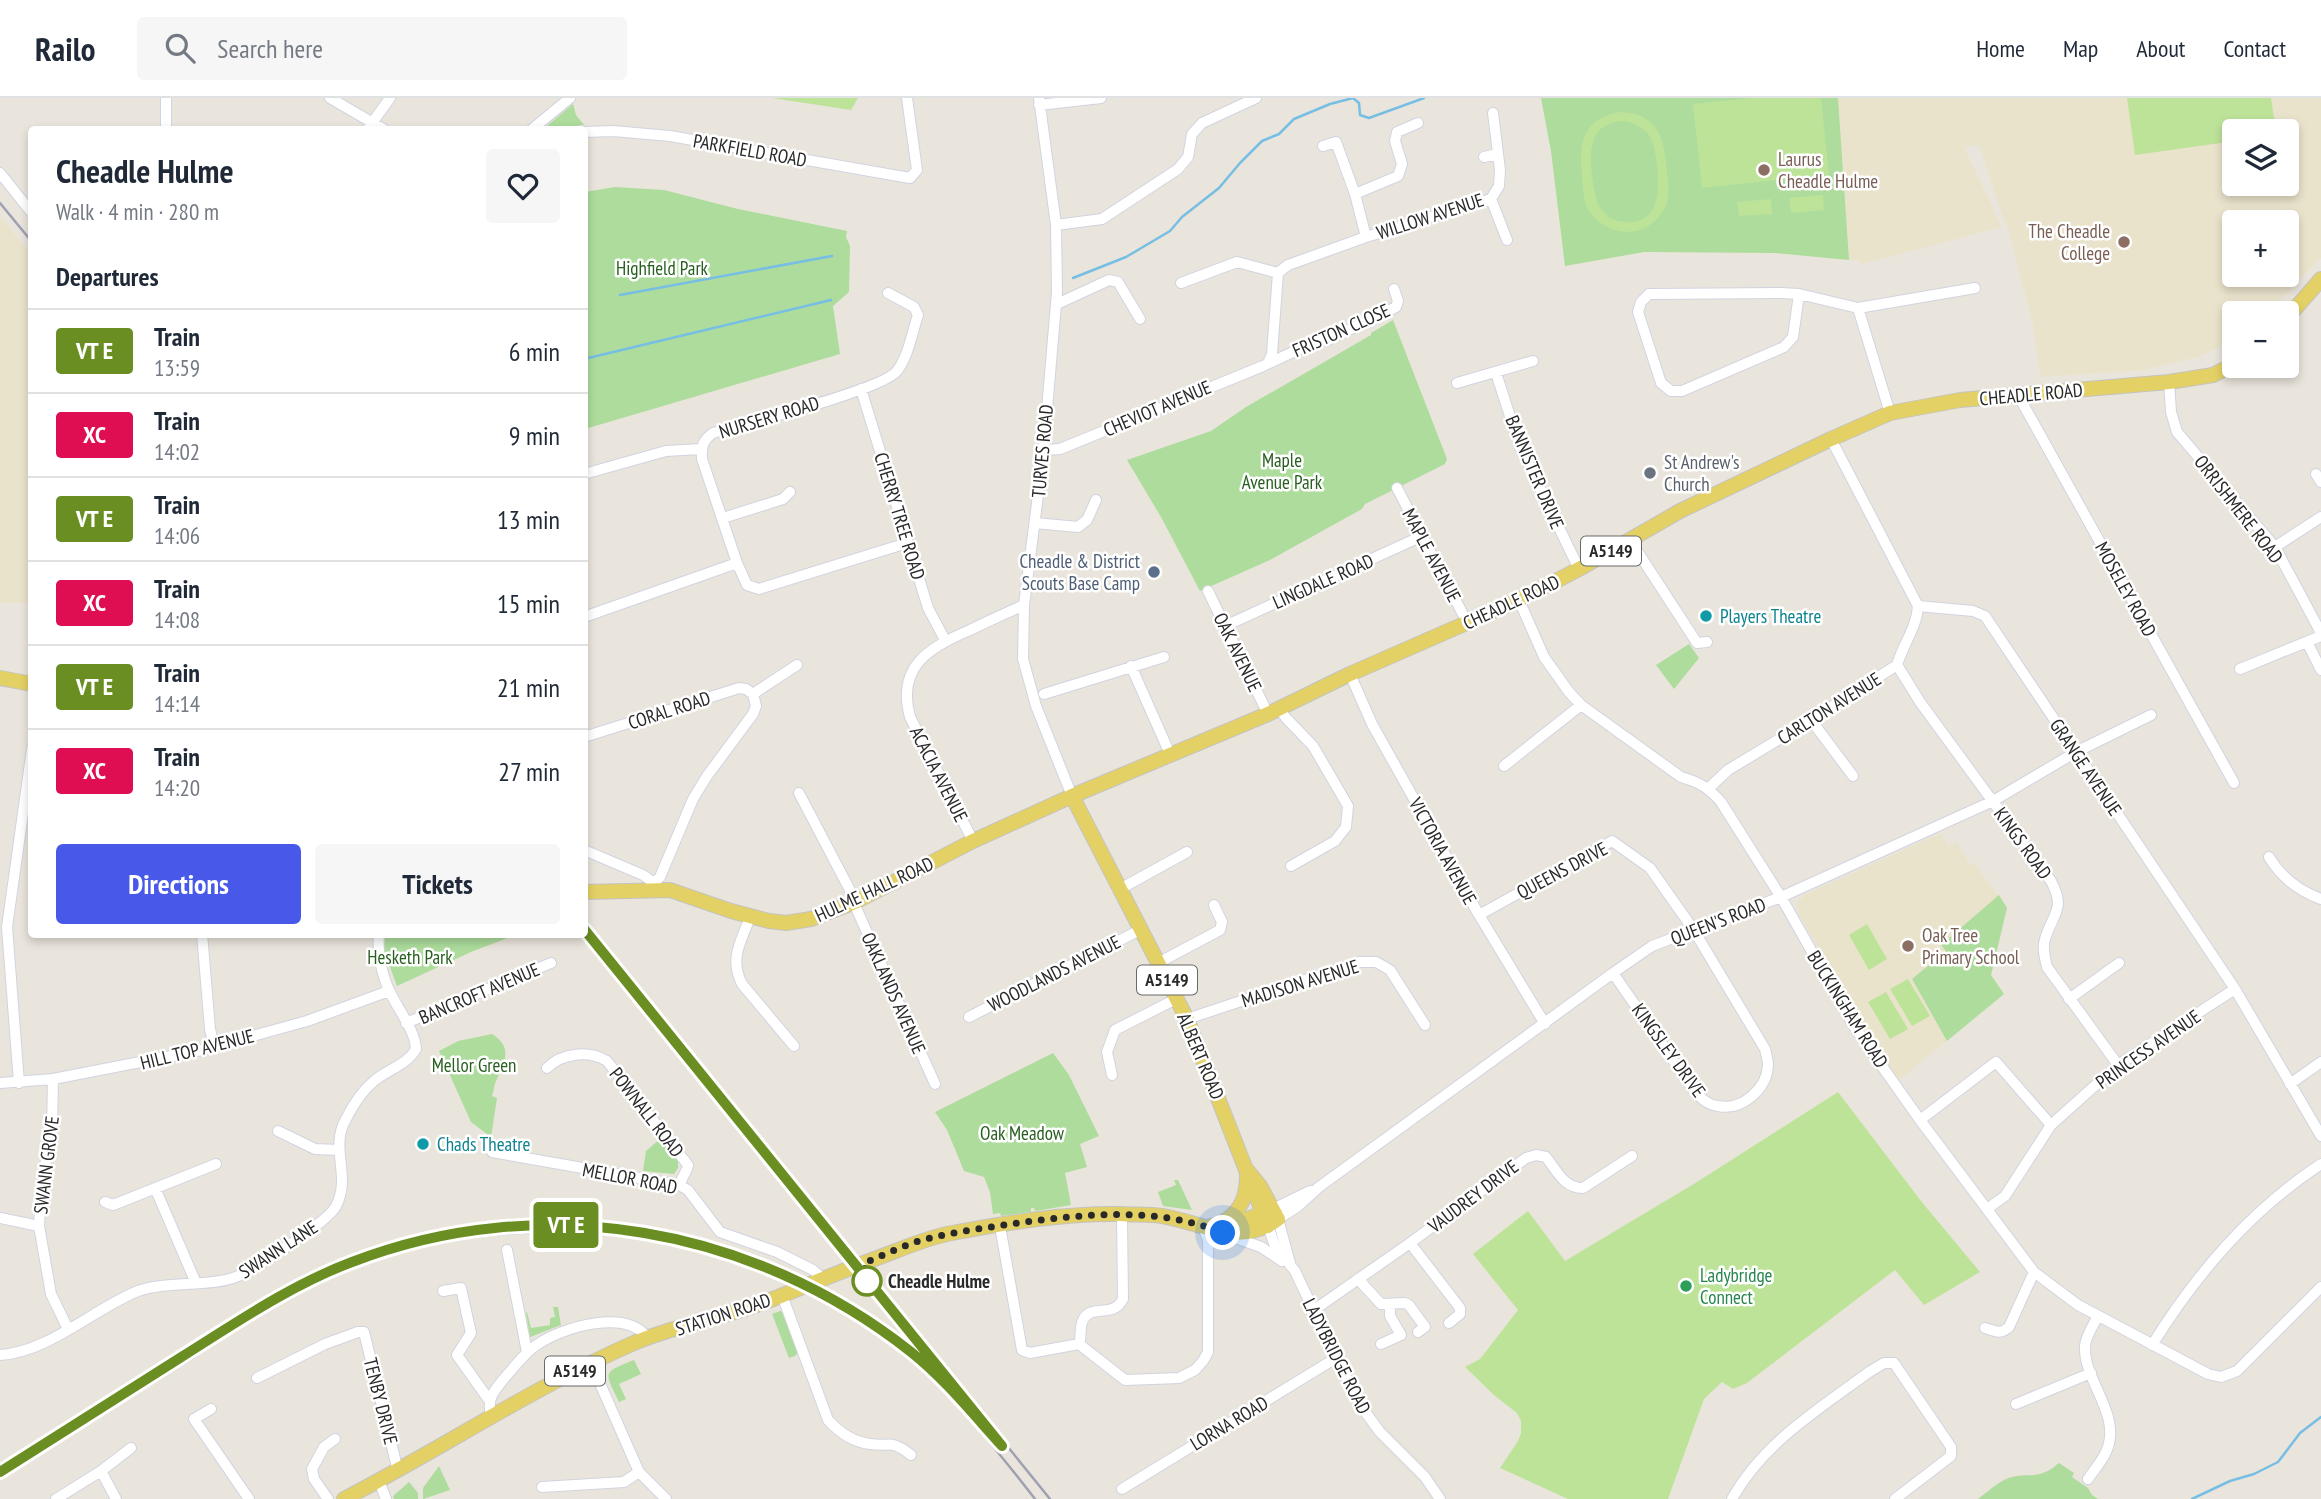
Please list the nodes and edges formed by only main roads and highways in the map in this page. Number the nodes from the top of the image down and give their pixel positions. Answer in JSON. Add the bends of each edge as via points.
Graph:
{"nodes":[{"id":1,"x":2321,"y":279,"type":"edge"},
{"id":2,"x":2299,"y":304,"type":"edge"},
{"id":3,"x":2222,"y":370,"type":"edge"},
{"id":4,"x":0,"y":678,"type":"edge"},
{"id":5,"x":28,"y":683,"type":"edge"},
{"id":6,"x":1072,"y":796,"type":"junction"},
{"id":7,"x":588,"y":892,"type":"edge"},
{"id":8,"x":1247,"y":1170,"type":"junction"},
{"id":9,"x":1271,"y":1217,"type":"joint"},
{"id":10,"x":1212,"y":1228,"type":"junction"},
{"id":11,"x":344,"y":1499,"type":"edge"}],
"edges":[{"from":1,"to":2,"type":"main road"},
{"from":3,"to":6,"type":"main road","name":"CHEADLE ROAD","number":"A5149","via":[[2169,382],[1960,400],[1890,413],[1680,511],[1519,600]]},
{"from":4,"to":5,"type":"main road"},
{"from":6,"to":7,"type":"main road","name":"HULME HALL ROAD","via":[[970,835],[855,902],[800,922],[750,917],[654,886]]},
{"from":6,"to":8,"type":"main road","name":"ALBERT ROAD","number":"A5149","via":[[1186,1019]]},
{"from":8,"to":9,"type":"main road","name":"ALBERT ROAD","number":"A5149"},
{"from":8,"to":10,"type":"main road","via":[[1247,1189],[1237,1212]]},
{"from":9,"to":10,"type":"main road","name":"STATION ROAD","number":"A5149"},
{"from":10,"to":11,"type":"main road","name":"STATION ROAD","number":"A5149","via":[[1160,1216],[1087,1215],[916,1242],[782,1295],[648,1338],[591,1363]]}]}
